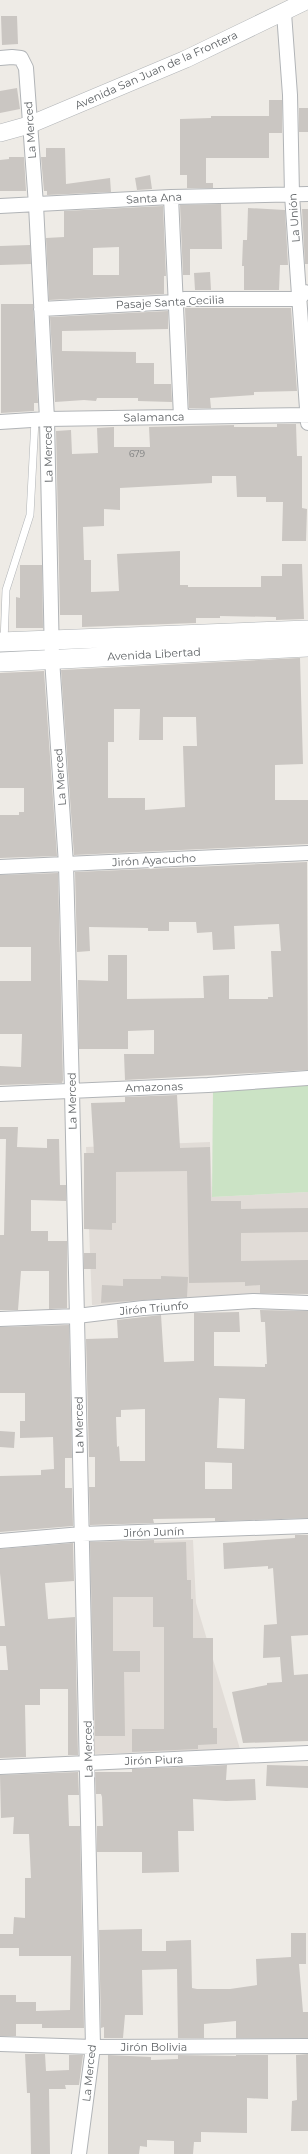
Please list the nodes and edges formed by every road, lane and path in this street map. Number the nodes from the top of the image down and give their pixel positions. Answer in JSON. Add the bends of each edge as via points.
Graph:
{"nodes":[{"id":1,"x":308,"y":0,"type":"edge"},
{"id":2,"x":284,"y":13,"type":"junction"},
{"id":3,"x":6,"y":58,"type":"edge"},
{"id":4,"x":29,"y":125,"type":"junction"},
{"id":5,"x":0,"y":133,"type":"edge"},
{"id":6,"x":308,"y":194,"type":"edge"},
{"id":7,"x":292,"y":195,"type":"junction"},
{"id":8,"x":171,"y":197,"type":"junction"},
{"id":9,"x":36,"y":205,"type":"junction"},
{"id":10,"x":0,"y":206,"type":"edge"},
{"id":11,"x":304,"y":294,"type":"edge"},
{"id":12,"x":176,"y":302,"type":"junction"},
{"id":13,"x":41,"y":309,"type":"junction"},
{"id":14,"x":308,"y":416,"type":"edge"},
{"id":15,"x":181,"y":417,"type":"junction"},
{"id":16,"x":41,"y":419,"type":"junction"},
{"id":17,"x":0,"y":422,"type":"edge"},
{"id":18,"x":308,"y":423,"type":"edge"},
{"id":19,"x":308,"y":630,"type":"edge"},
{"id":20,"x":51,"y":640,"type":"junction"},
{"id":21,"x":2,"y":642,"type":"edge"},
{"id":22,"x":308,"y":647,"type":"edge"},
{"id":23,"x":52,"y":659,"type":"junction"},
{"id":24,"x":0,"y":662,"type":"edge"},
{"id":25,"x":308,"y":853,"type":"edge"},
{"id":26,"x":66,"y":864,"type":"junction"},
{"id":27,"x":0,"y":867,"type":"edge"},
{"id":28,"x":308,"y":1078,"type":"edge"},
{"id":29,"x":72,"y":1091,"type":"junction"},
{"id":30,"x":0,"y":1094,"type":"edge"},
{"id":31,"x":308,"y":1303,"type":"edge"},
{"id":32,"x":77,"y":1316,"type":"junction"},
{"id":33,"x":0,"y":1319,"type":"edge"},
{"id":34,"x":308,"y":1526,"type":"edge"},
{"id":35,"x":82,"y":1534,"type":"junction"},
{"id":36,"x":0,"y":1540,"type":"edge"},
{"id":37,"x":308,"y":1753,"type":"edge"},
{"id":38,"x":88,"y":1763,"type":"junction"},
{"id":39,"x":0,"y":1767,"type":"edge"},
{"id":40,"x":0,"y":2044,"type":"edge"},
{"id":41,"x":308,"y":2046,"type":"edge"},
{"id":42,"x":93,"y":2047,"type":"junction"},
{"id":43,"x":80,"y":2154,"type":"edge"}],
"edges":[{"from":1,"to":2,"type":"street","name":"Avenida San Juan de la Frontera"},
{"from":2,"to":4,"type":"street","name":"Avenida San Juan de la Frontera","via":[[186,59]]},
{"from":2,"to":7,"type":"street","name":"La Unión","via":[[290,95]]},
{"from":3,"to":4,"type":"street","name":"La Merced","via":[[21,58],[26,68]]},
{"from":4,"to":5,"type":"street","name":"Avenida San Juan de la Frontera"},
{"from":4,"to":9,"type":"street","name":"La Merced"},
{"from":6,"to":7,"type":"street","name":"Santa Ana"},
{"from":7,"to":8,"type":"street","name":"Santa Ana"},
{"from":7,"to":11,"type":"street","name":"La Unión"},
{"from":8,"to":9,"type":"street","name":"Santa Ana"},
{"from":8,"to":12,"type":"street"},
{"from":9,"to":10,"type":"street","name":"Santa Ana"},
{"from":9,"to":13,"type":"street","name":"La Merced"},
{"from":11,"to":12,"type":"street","name":"Pasaje Santa Cecilia","via":[[184,299]]},
{"from":11,"to":14,"type":"street","name":"La Unión"},
{"from":12,"to":13,"type":"street","name":"Pasaje Santa Cecilia"},
{"from":12,"to":15,"type":"street"},
{"from":13,"to":16,"type":"street","name":"La Merced"},
{"from":14,"to":15,"type":"street","name":"Salamanca"},
{"from":14,"to":18,"type":"street","name":"La Unión"},
{"from":15,"to":16,"type":"street","name":"Salamanca"},
{"from":16,"to":17,"type":"street","name":"Salamanca"},
{"from":16,"to":20,"type":"street","name":"La Merced"},
{"from":16,"to":21,"type":"lane","via":[[30,516],[6,590]]},
{"from":19,"to":20,"type":"main road","name":"Avenida Libertad"},
{"from":20,"to":21,"type":"main road","name":"Avenida Libertad"},
{"from":20,"to":23,"type":"street","name":"La Merced"},
{"from":22,"to":23,"type":"main road","name":"Avenida Libertad"},
{"from":23,"to":24,"type":"main road","name":"Avenida Libertad"},
{"from":23,"to":26,"type":"street","name":"La Merced"},
{"from":25,"to":26,"type":"street","name":"Jirón Ayacucho"},
{"from":26,"to":27,"type":"street","name":"Jirón Ayacucho"},
{"from":26,"to":29,"type":"street","name":"La Merced"},
{"from":28,"to":29,"type":"street","name":"Amazonas"},
{"from":29,"to":30,"type":"street","name":"Amazonas"},
{"from":29,"to":32,"type":"street","name":"La Merced"},
{"from":31,"to":32,"type":"street","name":"Jirón Triunfo","via":[[229,1303],[142,1308]]},
{"from":32,"to":33,"type":"street","name":"Jirón Triunfo"},
{"from":32,"to":35,"type":"street","name":"La Merced"},
{"from":34,"to":35,"type":"street","name":"Jirón Junín"},
{"from":35,"to":36,"type":"street","name":"Jirón Junín"},
{"from":35,"to":38,"type":"street","name":"La Merced"},
{"from":37,"to":38,"type":"street","name":"Jirón Piura"},
{"from":38,"to":39,"type":"street","name":"Jirón Piura"},
{"from":38,"to":42,"type":"street","name":"La Merced"},
{"from":40,"to":42,"type":"street","name":"Jirón Bolivia"},
{"from":41,"to":42,"type":"street","name":"Jirón Bolivia"},
{"from":42,"to":43,"type":"street","name":"La Merced"}]}
